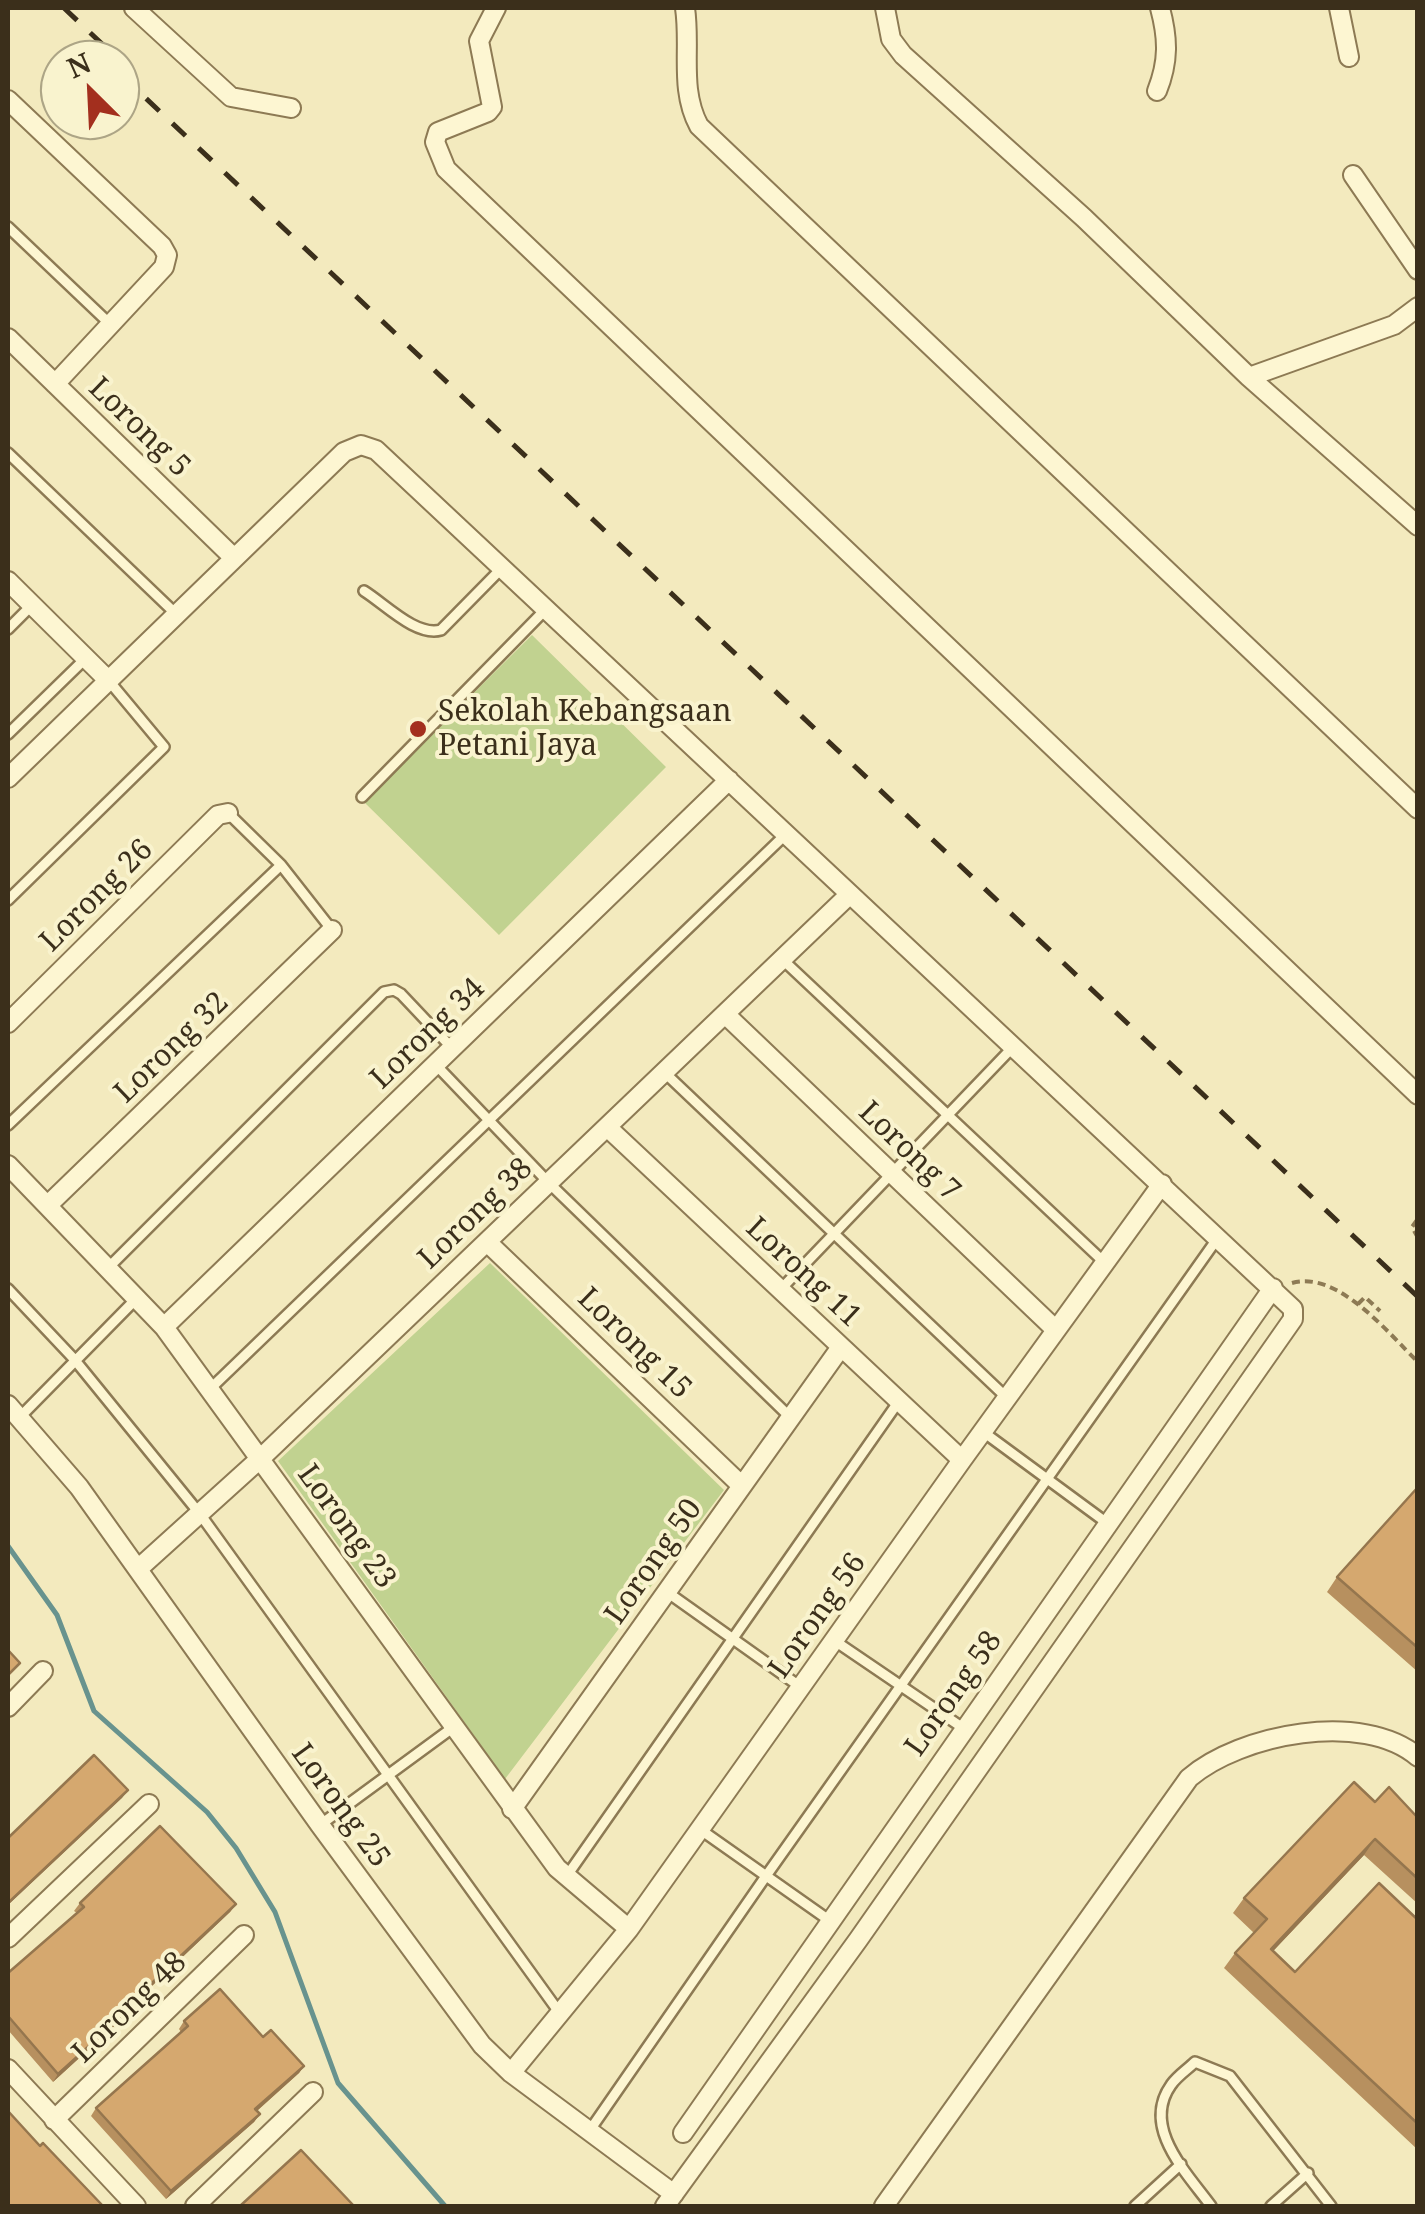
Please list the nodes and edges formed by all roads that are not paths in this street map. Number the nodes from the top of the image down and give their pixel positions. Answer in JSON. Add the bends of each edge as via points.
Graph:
{"nodes":[{"id":1,"x":134,"y":8,"type":"edge"},
{"id":2,"x":496,"y":8,"type":"edge"},
{"id":3,"x":685,"y":8,"type":"edge"},
{"id":4,"x":885,"y":8,"type":"edge"},
{"id":5,"x":1160,"y":8,"type":"edge"},
{"id":6,"x":1338,"y":8,"type":"edge"},
{"id":7,"x":1350,"y":57,"type":"dead end"},
{"id":8,"x":1157,"y":91,"type":"dead end"},
{"id":9,"x":8,"y":100,"type":"edge"},
{"id":10,"x":291,"y":108,"type":"dead end"},
{"id":11,"x":1353,"y":175,"type":"dead end"},
{"id":12,"x":8,"y":226,"type":"edge"},
{"id":13,"x":1418,"y":270,"type":"edge"},
{"id":14,"x":1418,"y":306,"type":"edge"},
{"id":15,"x":111,"y":324,"type":"junction"},
{"id":16,"x":8,"y":338,"type":"edge"},
{"id":17,"x":1248,"y":378,"type":"junction"},
{"id":18,"x":55,"y":384,"type":"junction"},
{"id":19,"x":8,"y":453,"type":"edge"},
{"id":20,"x":1418,"y":526,"type":"edge"},
{"id":21,"x":233,"y":557,"type":"junction"},
{"id":22,"x":502,"y":568,"type":"junction"},
{"id":23,"x":8,"y":581,"type":"edge"},
{"id":24,"x":364,"y":590,"type":"dead end"},
{"id":25,"x":32,"y":605,"type":"junction"},
{"id":26,"x":546,"y":609,"type":"junction"},
{"id":27,"x":175,"y":613,"type":"junction"},
{"id":28,"x":8,"y":629,"type":"edge"},
{"id":29,"x":86,"y":658,"type":"junction"},
{"id":30,"x":109,"y":680,"type":"junction"},
{"id":31,"x":8,"y":734,"type":"edge"},
{"id":32,"x":8,"y":778,"type":"edge"},
{"id":33,"x":729,"y":780,"type":"junction"},
{"id":34,"x":362,"y":796,"type":"dead end"},
{"id":35,"x":1418,"y":808,"type":"edge"},
{"id":36,"x":228,"y":813,"type":"joint"},
{"id":37,"x":784,"y":836,"type":"junction"},
{"id":38,"x":281,"y":866,"type":"junction"},
{"id":39,"x":849,"y":895,"type":"junction"},
{"id":40,"x":8,"y":900,"type":"edge"},
{"id":41,"x":332,"y":930,"type":"joint"},
{"id":42,"x":782,"y":959,"type":"junction"},
{"id":43,"x":725,"y":1014,"type":"junction"},
{"id":44,"x":8,"y":1023,"type":"edge"},
{"id":45,"x":1013,"y":1047,"type":"junction"},
{"id":46,"x":452,"y":1048,"type":"junction"},
{"id":47,"x":436,"y":1065,"type":"junction"},
{"id":48,"x":664,"y":1072,"type":"junction"},
{"id":49,"x":1418,"y":1095,"type":"edge"},
{"id":50,"x":948,"y":1115,"type":"junction"},
{"id":51,"x":488,"y":1121,"type":"junction"},
{"id":52,"x":8,"y":1125,"type":"edge"},
{"id":53,"x":607,"y":1127,"type":"junction"},
{"id":54,"x":8,"y":1165,"type":"edge"},
{"id":55,"x":892,"y":1174,"type":"junction"},
{"id":56,"x":548,"y":1183,"type":"junction"},
{"id":57,"x":1162,"y":1184,"type":"junction"},
{"id":58,"x":48,"y":1205,"type":"junction"},
{"id":59,"x":834,"y":1234,"type":"junction"},
{"id":60,"x":1218,"y":1237,"type":"junction"},
{"id":61,"x":487,"y":1242,"type":"junction"},
{"id":62,"x":1105,"y":1263,"type":"junction"},
{"id":63,"x":108,"y":1268,"type":"junction"},
{"id":64,"x":1273,"y":1288,"type":"junction"},
{"id":65,"x":8,"y":1289,"type":"edge"},
{"id":66,"x":780,"y":1290,"type":"junction"},
{"id":67,"x":138,"y":1298,"type":"junction"},
{"id":68,"x":164,"y":1327,"type":"junction"},
{"id":69,"x":1056,"y":1330,"type":"junction"},
{"id":70,"x":841,"y":1347,"type":"junction"},
{"id":71,"x":74,"y":1359,"type":"junction"},
{"id":72,"x":211,"y":1388,"type":"junction"},
{"id":73,"x":1007,"y":1398,"type":"junction"},
{"id":74,"x":899,"y":1401,"type":"junction"},
{"id":75,"x":14,"y":1412,"type":"edge"},
{"id":76,"x":791,"y":1418,"type":"junction"},
{"id":77,"x":982,"y":1432,"type":"junction"},
{"id":78,"x":262,"y":1458,"type":"junction"},
{"id":79,"x":962,"y":1460,"type":"junction"},
{"id":80,"x":1047,"y":1479,"type":"junction"},
{"id":81,"x":742,"y":1486,"type":"junction"},
{"id":82,"x":200,"y":1514,"type":"junction"},
{"id":83,"x":1108,"y":1523,"type":"junction"},
{"id":84,"x":138,"y":1569,"type":"junction"},
{"id":85,"x":666,"y":1592,"type":"junction"},
{"id":86,"x":732,"y":1640,"type":"junction"},
{"id":87,"x":836,"y":1641,"type":"junction"},
{"id":88,"x":43,"y":1671,"type":"dead end"},
{"id":89,"x":901,"y":1685,"type":"junction"},
{"id":90,"x":802,"y":1688,"type":"junction"},
{"id":91,"x":8,"y":1707,"type":"edge"},
{"id":92,"x":455,"y":1726,"type":"junction"},
{"id":93,"x":963,"y":1728,"type":"junction"},
{"id":94,"x":1418,"y":1758,"type":"edge"},
{"id":95,"x":386,"y":1776,"type":"junction"},
{"id":96,"x":148,"y":1804,"type":"dead end"},
{"id":97,"x":512,"y":1808,"type":"junction"},
{"id":98,"x":320,"y":1824,"type":"junction"},
{"id":99,"x":701,"y":1830,"type":"junction"},
{"id":100,"x":766,"y":1876,"type":"junction"},
{"id":101,"x":566,"y":1877,"type":"junction"},
{"id":102,"x":833,"y":1922,"type":"junction"},
{"id":103,"x":628,"y":1929,"type":"junction"},
{"id":104,"x":244,"y":1936,"type":"dead end"},
{"id":105,"x":8,"y":1938,"type":"edge"},
{"id":106,"x":858,"y":1940,"type":"junction"},
{"id":107,"x":559,"y":2012,"type":"junction"},
{"id":108,"x":8,"y":2069,"type":"edge"},
{"id":109,"x":511,"y":2074,"type":"junction"},
{"id":110,"x":724,"y":2074,"type":"junction"},
{"id":111,"x":748,"y":2091,"type":"junction"},
{"id":112,"x":314,"y":2092,"type":"dead end"},
{"id":113,"x":54,"y":2120,"type":"junction"},
{"id":114,"x":589,"y":2132,"type":"junction"},
{"id":115,"x":683,"y":2133,"type":"dead end"},
{"id":116,"x":1181,"y":2164,"type":"junction"},
{"id":117,"x":1308,"y":2173,"type":"junction"},
{"id":118,"x":669,"y":2200,"type":"edge"},
{"id":119,"x":136,"y":2206,"type":"edge"},
{"id":120,"x":195,"y":2206,"type":"edge"},
{"id":121,"x":884,"y":2206,"type":"edge"},
{"id":122,"x":1135,"y":2206,"type":"edge"},
{"id":123,"x":1211,"y":2206,"type":"edge"},
{"id":124,"x":1271,"y":2206,"type":"edge"},
{"id":125,"x":1331,"y":2206,"type":"edge"}],
"edges":[{"from":1,"to":10,"type":"street","via":[[231,97]]},
{"from":2,"to":49,"type":"street","via":[[479,40],[492,107],[438,132],[435,142],[446,169]]},
{"from":3,"to":35,"type":"street","via":[[686,92],[699,126]]},
{"from":4,"to":17,"type":"street","via":[[891,39],[903,55]]},
{"from":5,"to":8,"type":"street","via":[[1168,58]]},
{"from":6,"to":7,"type":"street"},
{"from":9,"to":15,"type":"street","via":[[167,255],[164,267]]},
{"from":11,"to":13,"type":"street"},
{"from":12,"to":15,"type":"lane"},
{"from":14,"to":17,"type":"street","via":[[1394,326]]},
{"from":15,"to":18,"type":"street"},
{"from":16,"to":18,"type":"street","name":"Lorong 5"},
{"from":17,"to":20,"type":"street"},
{"from":18,"to":21,"type":"street","name":"Lorong 5"},
{"from":19,"to":27,"type":"lane"},
{"from":21,"to":22,"type":"street","via":[[344,452],[361,446],[376,450]]},
{"from":21,"to":27,"type":"street"},
{"from":22,"to":24,"type":"lane","via":[[434,632]]},
{"from":22,"to":26,"type":"street"},
{"from":23,"to":25,"type":"street"},
{"from":25,"to":28,"type":"lane"},
{"from":25,"to":29,"type":"street"},
{"from":26,"to":33,"type":"street"},
{"from":26,"to":34,"type":"lane"},
{"from":27,"to":30,"type":"street"},
{"from":29,"to":30,"type":"street"},
{"from":29,"to":31,"type":"lane"},
{"from":30,"to":32,"type":"street"},
{"from":30,"to":40,"type":"lane","via":[[164,747]]},
{"from":33,"to":37,"type":"street"},
{"from":33,"to":46,"type":"street","name":"Lorong 34"},
{"from":36,"to":38,"type":"lane"},
{"from":36,"to":44,"type":"street","name":"Lorong 26","via":[[218,815]]},
{"from":37,"to":39,"type":"street"},
{"from":37,"to":51,"type":"lane"},
{"from":38,"to":41,"type":"lane"},
{"from":38,"to":52,"type":"lane"},
{"from":39,"to":42,"type":"street","name":"Lorong 38"},
{"from":39,"to":45,"type":"street"},
{"from":41,"to":58,"type":"street","name":"Lorong 32"},
{"from":42,"to":43,"type":"street","name":"Lorong 38"},
{"from":42,"to":50,"type":"lane"},
{"from":43,"to":48,"type":"street","name":"Lorong 38"},
{"from":43,"to":55,"type":"street","name":"Lorong 7"},
{"from":45,"to":50,"type":"lane"},
{"from":45,"to":57,"type":"street"},
{"from":46,"to":47,"type":"street","name":"Lorong 34"},
{"from":46,"to":63,"type":"lane","via":[[401,994],[384,992]]},
{"from":47,"to":51,"type":"lane"},
{"from":47,"to":68,"type":"street","name":"Lorong 34"},
{"from":48,"to":53,"type":"street","name":"Lorong 38"},
{"from":48,"to":59,"type":"lane"},
{"from":50,"to":55,"type":"lane"},
{"from":50,"to":62,"type":"lane"},
{"from":51,"to":56,"type":"lane"},
{"from":51,"to":72,"type":"lane"},
{"from":53,"to":56,"type":"street","name":"Lorong 38"},
{"from":53,"to":66,"type":"street","name":"Lorong 11"},
{"from":54,"to":58,"type":"street","name":"Lorong 23"},
{"from":55,"to":59,"type":"lane"},
{"from":55,"to":69,"type":"street","name":"Lorong 7"},
{"from":56,"to":61,"type":"street","name":"Lorong 38"},
{"from":56,"to":76,"type":"lane"},
{"from":57,"to":60,"type":"street"},
{"from":57,"to":62,"type":"street","name":"Lorong 56"},
{"from":58,"to":63,"type":"street","name":"Lorong 23"},
{"from":59,"to":66,"type":"lane"},
{"from":59,"to":73,"type":"lane"},
{"from":60,"to":64,"type":"street"},
{"from":60,"to":80,"type":"lane"},
{"from":61,"to":78,"type":"street","name":"Lorong 38"},
{"from":61,"to":81,"type":"street","name":"Lorong 15"},
{"from":62,"to":69,"type":"street","name":"Lorong 56"},
{"from":63,"to":67,"type":"street","name":"Lorong 23"},
{"from":64,"to":83,"type":"street","name":"Lorong 58"},
{"from":64,"to":106,"type":"street","via":[[1294,1309],[1292,1319]]},
{"from":65,"to":71,"type":"lane"},
{"from":66,"to":70,"type":"street","name":"Lorong 11"},
{"from":67,"to":68,"type":"street","name":"Lorong 23"},
{"from":67,"to":71,"type":"lane"},
{"from":68,"to":72,"type":"street","name":"Lorong 23"},
{"from":69,"to":73,"type":"street","name":"Lorong 56"},
{"from":70,"to":74,"type":"street","name":"Lorong 11"},
{"from":70,"to":76,"type":"street","name":"Lorong 50"},
{"from":71,"to":75,"type":"lane"},
{"from":71,"to":82,"type":"lane"},
{"from":72,"to":78,"type":"street","name":"Lorong 23"},
{"from":73,"to":77,"type":"street","name":"Lorong 56"},
{"from":74,"to":79,"type":"street","name":"Lorong 11"},
{"from":74,"to":86,"type":"lane"},
{"from":75,"to":84,"type":"street","name":"Lorong 25","via":[[79,1486]]},
{"from":76,"to":81,"type":"street","name":"Lorong 50"},
{"from":77,"to":79,"type":"street","name":"Lorong 56"},
{"from":77,"to":80,"type":"lane"},
{"from":78,"to":82,"type":"street","name":"Lorong 38"},
{"from":78,"to":92,"type":"street","name":"Lorong 23"},
{"from":79,"to":87,"type":"street","name":"Lorong 56"},
{"from":80,"to":83,"type":"lane"},
{"from":80,"to":89,"type":"lane"},
{"from":81,"to":85,"type":"street","name":"Lorong 50"},
{"from":82,"to":84,"type":"street","name":"Lorong 38"},
{"from":82,"to":95,"type":"lane"},
{"from":83,"to":93,"type":"street","name":"Lorong 58"},
{"from":84,"to":98,"type":"street","name":"Lorong 25"},
{"from":85,"to":86,"type":"lane"},
{"from":85,"to":97,"type":"street","name":"Lorong 50"},
{"from":86,"to":90,"type":"lane"},
{"from":86,"to":101,"type":"lane"},
{"from":87,"to":89,"type":"lane"},
{"from":87,"to":90,"type":"street","name":"Lorong 56"},
{"from":88,"to":91,"type":"street"},
{"from":89,"to":93,"type":"lane"},
{"from":89,"to":100,"type":"lane"},
{"from":90,"to":99,"type":"street","name":"Lorong 56"},
{"from":92,"to":95,"type":"lane"},
{"from":92,"to":97,"type":"street","name":"Lorong 23"},
{"from":93,"to":102,"type":"street","name":"Lorong 58"},
{"from":94,"to":121,"type":"street","via":[[1370,1735],[1320,1730],[1202,1766]]},
{"from":95,"to":98,"type":"lane"},
{"from":95,"to":107,"type":"lane"},
{"from":96,"to":105,"type":"street"},
{"from":97,"to":101,"type":"street","name":"Lorong 23"},
{"from":98,"to":109,"type":"street","name":"Lorong 25","via":[[459,2018]]},
{"from":99,"to":100,"type":"lane"},
{"from":99,"to":103,"type":"street","name":"Lorong 56"},
{"from":100,"to":102,"type":"lane"},
{"from":100,"to":114,"type":"lane"},
{"from":101,"to":103,"type":"street","name":"Lorong 23"},
{"from":102,"to":106,"type":"street"},
{"from":102,"to":110,"type":"street","name":"Lorong 58"},
{"from":103,"to":107,"type":"street","name":"Lorong 56"},
{"from":104,"to":113,"type":"street","name":"Lorong 48"},
{"from":106,"to":111,"type":"street"},
{"from":107,"to":109,"type":"street","name":"Lorong 56"},
{"from":108,"to":113,"type":"street"},
{"from":109,"to":114,"type":"street","name":"Lorong 25"},
{"from":110,"to":111,"type":"street"},
{"from":110,"to":115,"type":"street","name":"Lorong 58"},
{"from":111,"to":118,"type":"street"},
{"from":112,"to":120,"type":"street"},
{"from":113,"to":119,"type":"street"},
{"from":114,"to":118,"type":"street","name":"Lorong 25"},
{"from":116,"to":117,"type":"lane","via":[[1164,2138],[1159,2109],[1195,2062],[1230,2076]]},
{"from":116,"to":122,"type":"lane"},
{"from":116,"to":123,"type":"lane"},
{"from":117,"to":124,"type":"lane"},
{"from":117,"to":125,"type":"lane"}]}
